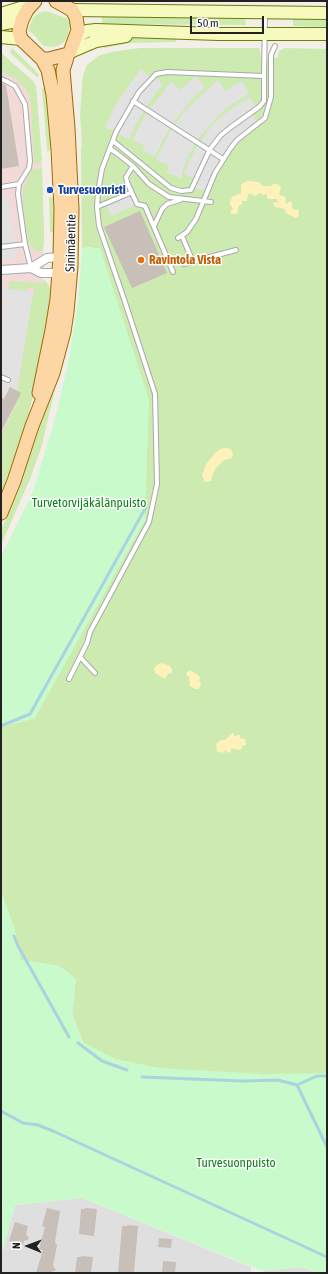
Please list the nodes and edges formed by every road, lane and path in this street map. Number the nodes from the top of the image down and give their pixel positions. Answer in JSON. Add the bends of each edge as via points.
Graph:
{"nodes":[{"id":1,"x":56,"y":1,"type":"edge"},
{"id":2,"x":33,"y":2,"type":"edge"},
{"id":3,"x":72,"y":10,"type":"junction"},
{"id":4,"x":265,"y":13,"type":"junction"},
{"id":5,"x":327,"y":13,"type":"edge"},
{"id":6,"x":1,"y":14,"type":"edge"},
{"id":7,"x":22,"y":20,"type":"junction"},
{"id":8,"x":1,"y":24,"type":"edge"},
{"id":9,"x":150,"y":32,"type":"junction"},
{"id":10,"x":265,"y":34,"type":"junction"},
{"id":11,"x":327,"y":34,"type":"edge"},
{"id":12,"x":76,"y":37,"type":"junction"},
{"id":13,"x":1,"y":38,"type":"edge"},
{"id":14,"x":20,"y":39,"type":"junction"},
{"id":15,"x":275,"y":46,"type":"dead end"},
{"id":16,"x":69,"y":53,"type":"junction"},
{"id":17,"x":42,"y":59,"type":"junction"},
{"id":18,"x":264,"y":76,"type":"junction"},
{"id":19,"x":1,"y":79,"type":"edge"},
{"id":20,"x":133,"y":101,"type":"junction"},
{"id":21,"x":113,"y":141,"type":"junction"},
{"id":22,"x":110,"y":149,"type":"junction"},
{"id":23,"x":209,"y":150,"type":"junction"},
{"id":24,"x":223,"y":159,"type":"junction"},
{"id":25,"x":132,"y":166,"type":"junction"},
{"id":26,"x":19,"y":184,"type":"junction"},
{"id":27,"x":1,"y":187,"type":"edge"},
{"id":28,"x":130,"y":193,"type":"dead end"},
{"id":29,"x":181,"y":200,"type":"junction"},
{"id":30,"x":203,"y":201,"type":"junction"},
{"id":31,"x":211,"y":202,"type":"dead end"},
{"id":32,"x":97,"y":207,"type":"junction"},
{"id":33,"x":154,"y":226,"type":"junction"},
{"id":34,"x":25,"y":244,"type":"junction"},
{"id":35,"x":1,"y":247,"type":"edge"},
{"id":36,"x":236,"y":250,"type":"dead end"},
{"id":37,"x":60,"y":258,"type":"junction"},
{"id":38,"x":192,"y":262,"type":"junction"},
{"id":39,"x":184,"y":264,"type":"dead end"},
{"id":40,"x":71,"y":267,"type":"junction"},
{"id":41,"x":31,"y":268,"type":"junction"},
{"id":42,"x":1,"y":270,"type":"edge"},
{"id":43,"x":174,"y":272,"type":"dead end"},
{"id":44,"x":59,"y":273,"type":"junction"},
{"id":45,"x":1,"y":377,"type":"edge"},
{"id":46,"x":8,"y":380,"type":"dead end"},
{"id":47,"x":32,"y":426,"type":"junction"},
{"id":48,"x":1,"y":513,"type":"edge"},
{"id":49,"x":80,"y":657,"type":"junction"},
{"id":50,"x":95,"y":673,"type":"dead end"},
{"id":51,"x":69,"y":679,"type":"dead end"}],
"edges":[{"from":1,"to":3,"type":"main road"},
{"from":2,"to":6,"type":"main road"},
{"from":2,"to":7,"type":"main road"},
{"from":3,"to":4,"type":"main road"},
{"from":3,"to":12,"type":"main road","via":[[78,24]]},
{"from":4,"to":5,"type":"main road"},
{"from":4,"to":10,"type":"lane"},
{"from":7,"to":8,"type":"main road"},
{"from":7,"to":14,"type":"main road"},
{"from":9,"to":10,"type":"main road"},
{"from":9,"to":12,"type":"main road","via":[[96,30],[87,31]]},
{"from":9,"to":16,"type":"main road","via":[[96,41]]},
{"from":10,"to":11,"type":"main road"},
{"from":10,"to":18,"type":"lane"},
{"from":12,"to":16,"type":"main road"},
{"from":13,"to":14,"type":"main road"},
{"from":14,"to":17,"type":"main road"},
{"from":15,"to":24,"type":"lane","via":[[270,55],[271,97],[265,118],[237,140]]},
{"from":16,"to":17,"type":"main road"},
{"from":16,"to":40,"type":"main road","name":"Sinimäentie","via":[[63,70],[71,188]]},
{"from":17,"to":37,"type":"main road","name":"Sinimäentie","via":[[51,81],[58,149],[61,189]]},
{"from":18,"to":20,"type":"lane","via":[[167,72],[156,74]]},
{"from":18,"to":23,"type":"lane","via":[[264,101],[221,135]]},
{"from":19,"to":26,"type":"lane","via":[[15,86],[25,104],[30,161],[29,168]]},
{"from":20,"to":21,"type":"lane"},
{"from":20,"to":23,"type":"lane"},
{"from":21,"to":22,"type":"lane"},
{"from":21,"to":23,"type":"lane","via":[[171,188],[182,191],[192,190]]},
{"from":22,"to":25,"type":"lane"},
{"from":22,"to":32,"type":"lane","via":[[102,169]]},
{"from":23,"to":24,"type":"lane"},
{"from":24,"to":30,"type":"lane"},
{"from":25,"to":29,"type":"lane","via":[[160,192]]},
{"from":25,"to":33,"type":"lane","via":[[126,176],[126,182],[138,204],[145,206]]},
{"from":26,"to":27,"type":"lane"},
{"from":26,"to":34,"type":"lane"},
{"from":28,"to":32,"type":"lane"},
{"from":29,"to":30,"type":"lane"},
{"from":29,"to":33,"type":"lane","via":[[167,204]]},
{"from":30,"to":31,"type":"lane"},
{"from":30,"to":38,"type":"lane","via":[[196,219],[180,237]]},
{"from":32,"to":49,"type":"lane","via":[[99,226],[156,394],[157,484],[149,522],[90,632]]},
{"from":33,"to":43,"type":"lane"},
{"from":34,"to":35,"type":"lane"},
{"from":34,"to":41,"type":"lane"},
{"from":36,"to":38,"type":"lane"},
{"from":37,"to":40,"type":"street"},
{"from":37,"to":41,"type":"street","via":[[47,258]]},
{"from":37,"to":44,"type":"main road","name":"Sinimäentie"},
{"from":38,"to":39,"type":"lane"},
{"from":40,"to":44,"type":"street"},
{"from":40,"to":47,"type":"main road","name":"Sinimäentie","via":[[64,332],[53,373]]},
{"from":41,"to":42,"type":"street"},
{"from":41,"to":44,"type":"street","via":[[40,273]]},
{"from":44,"to":47,"type":"main road","name":"Sinimäentie","via":[[52,330]]},
{"from":45,"to":46,"type":"lane"},
{"from":47,"to":48,"type":"main road","name":"Sinimäentie"},
{"from":49,"to":50,"type":"lane"},
{"from":49,"to":51,"type":"lane"}]}
